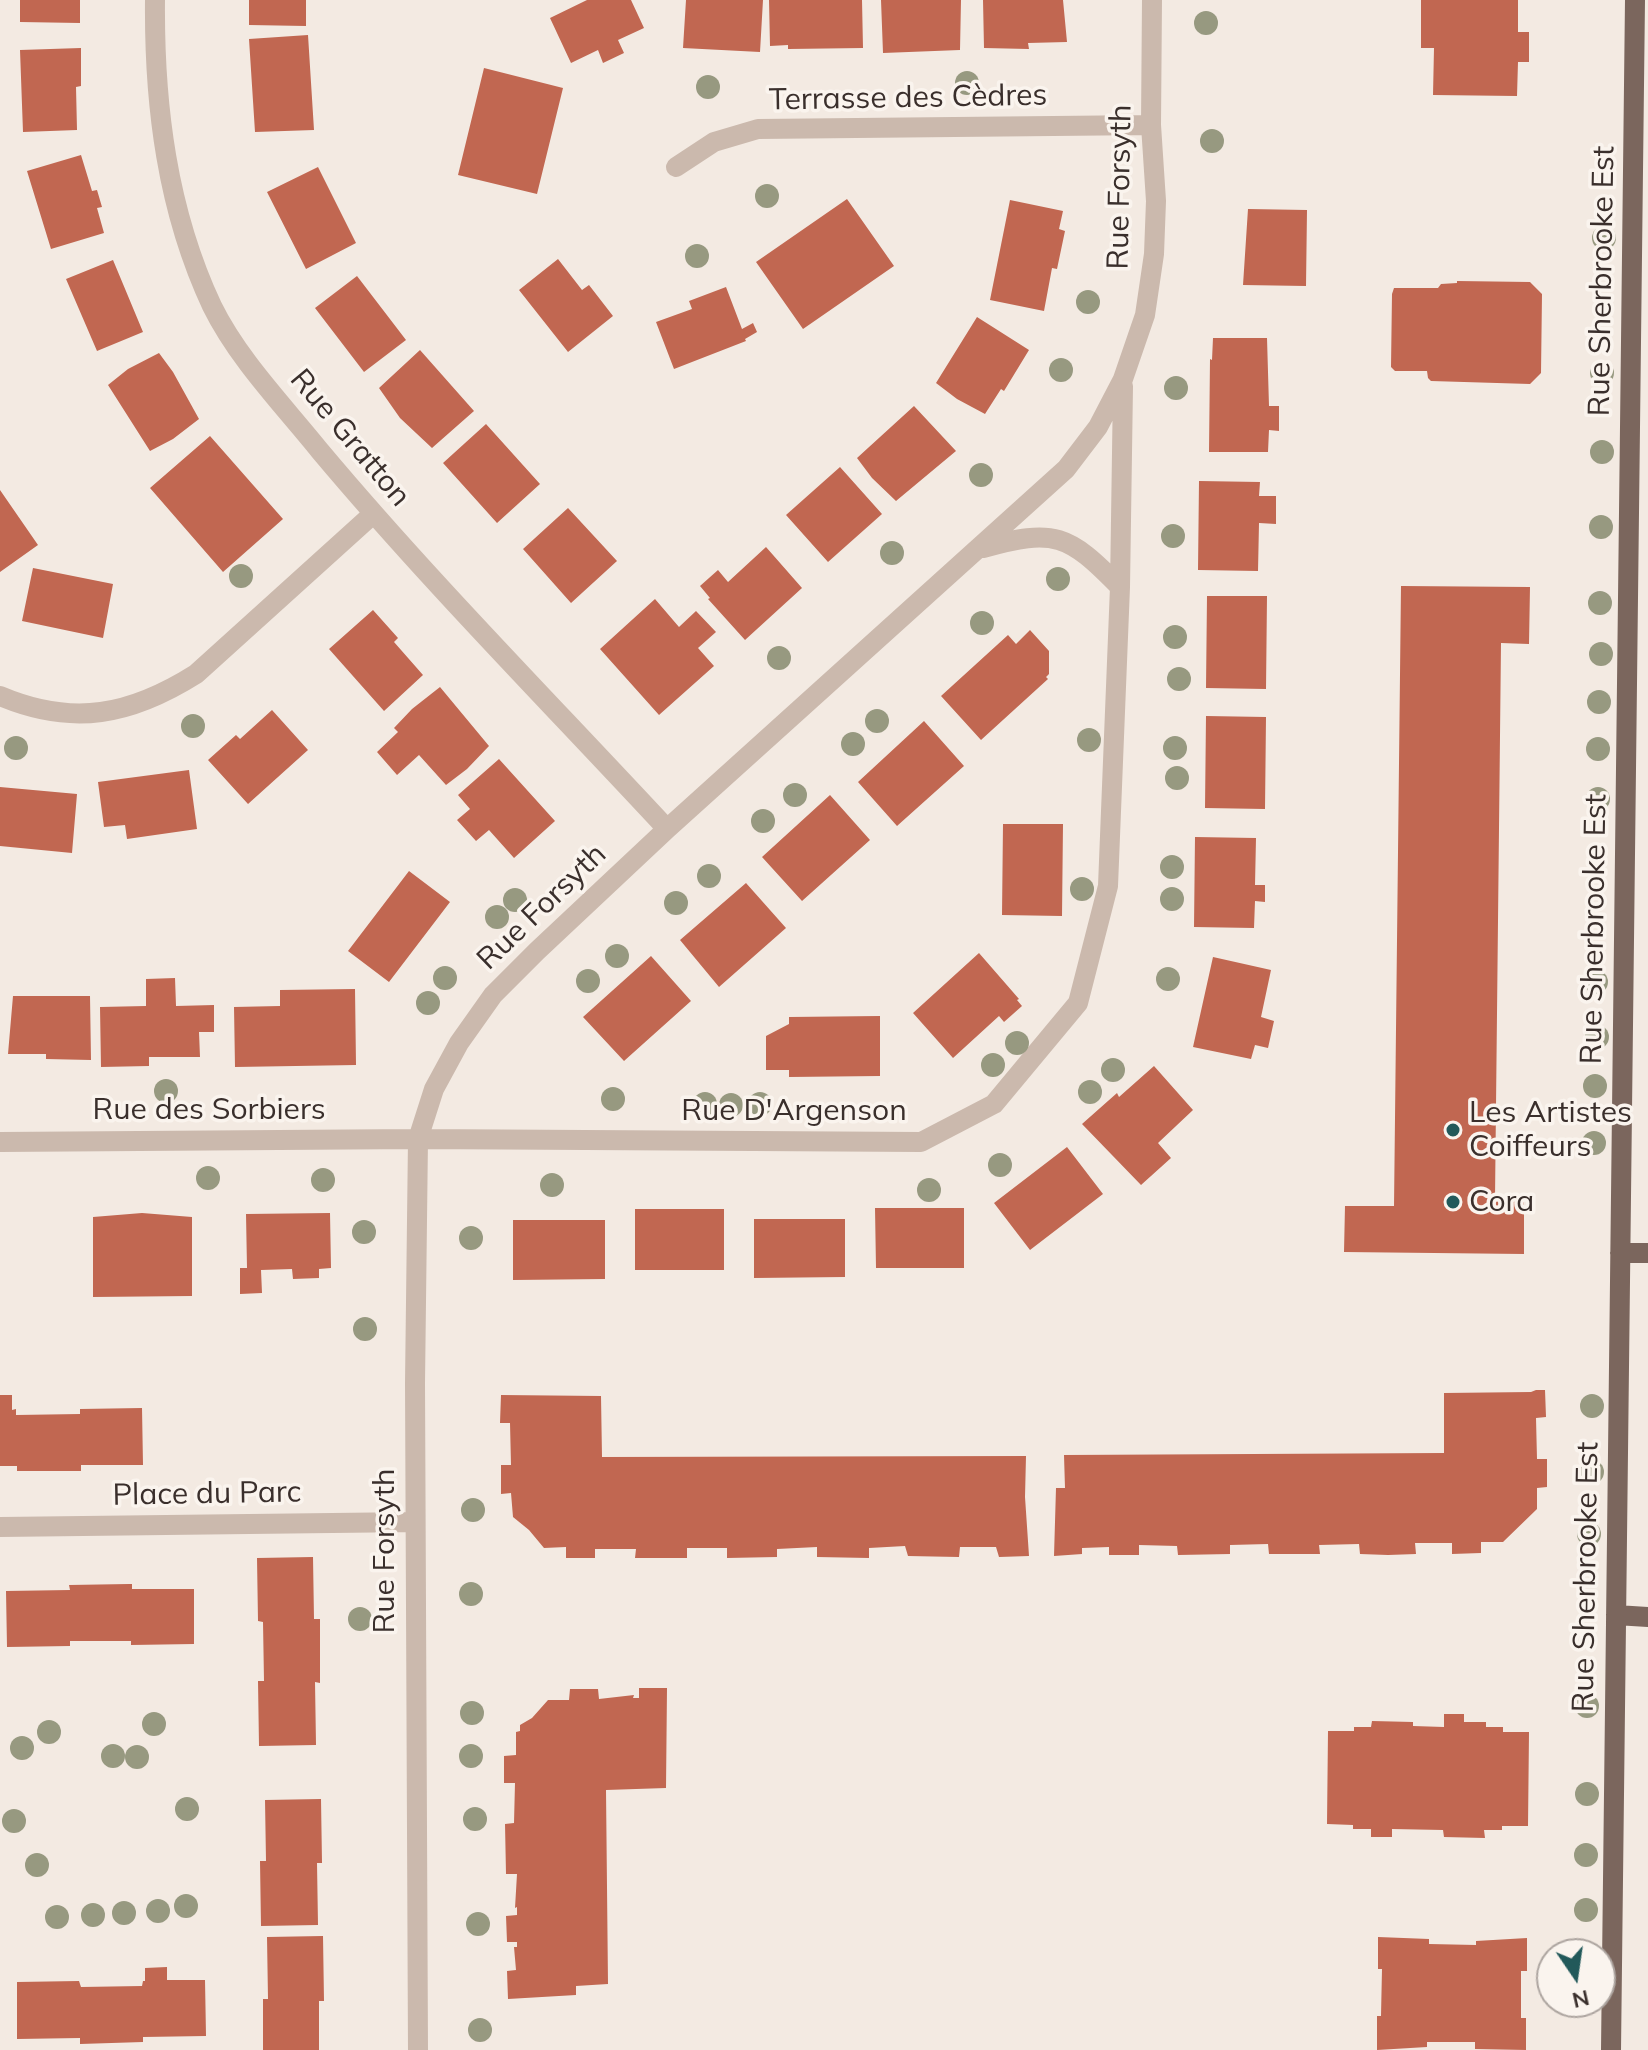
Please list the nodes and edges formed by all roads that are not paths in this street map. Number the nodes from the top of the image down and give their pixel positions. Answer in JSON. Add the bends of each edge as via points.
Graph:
{"nodes":[{"id":1,"x":155,"y":0,"type":"edge"},
{"id":2,"x":1152,"y":0,"type":"edge"},
{"id":3,"x":1635,"y":0,"type":"edge"},
{"id":4,"x":1151,"y":125,"type":"junction"},
{"id":5,"x":676,"y":167,"type":"dead end"},
{"id":6,"x":1640,"y":298,"type":"edge"},
{"id":7,"x":1123,"y":379,"type":"junction"},
{"id":8,"x":373,"y":514,"type":"junction"},
{"id":9,"x":978,"y":550,"type":"junction"},
{"id":10,"x":1120,"y":587,"type":"junction"},
{"id":11,"x":0,"y":696,"type":"edge"},
{"id":12,"x":667,"y":829,"type":"junction"},
{"id":13,"x":418,"y":1139,"type":"junction"},
{"id":14,"x":0,"y":1142,"type":"edge"},
{"id":15,"x":1620,"y":1253,"type":"junction"},
{"id":16,"x":1648,"y":1253,"type":"edge"},
{"id":17,"x":415,"y":1522,"type":"junction"},
{"id":18,"x":0,"y":1527,"type":"edge"},
{"id":19,"x":1616,"y":1615,"type":"junction"},
{"id":20,"x":1648,"y":1617,"type":"edge"},
{"id":21,"x":418,"y":2050,"type":"edge"},
{"id":22,"x":1611,"y":2050,"type":"edge"}],
"edges":[{"from":1,"to":8,"type":"street","name":"Rue Gratton","via":[[154,61],[164,148],[181,226],[213,307],[252,369]]},
{"from":2,"to":4,"type":"street","name":"Rue Forsyth"},
{"from":3,"to":6,"type":"main road","name":"Rue Sherbrooke Est"},
{"from":4,"to":5,"type":"street","name":"Terrasse des Cèdres","via":[[758,129],[714,142]]},
{"from":4,"to":7,"type":"street","name":"Rue Forsyth","via":[[1154,254],[1145,315]]},
{"from":6,"to":15,"type":"main road","name":"Rue Sherbrooke Est"},
{"from":7,"to":9,"type":"street","name":"Rue Forsyth","via":[[1098,427],[1066,469]]},
{"from":7,"to":10,"type":"street","name":"Rue D'Argenson"},
{"from":8,"to":11,"type":"street","via":[[196,674],[167,692],[103,714],[68,714]]},
{"from":8,"to":12,"type":"street","name":"Rue Gratton"},
{"from":9,"to":10,"type":"street","via":[[1024,537],[1055,538],[1086,552]]},
{"from":9,"to":12,"type":"street","name":"Rue Forsyth"},
{"from":10,"to":13,"type":"street","name":"Rue D'Argenson","via":[[1108,886],[1078,1003],[994,1104],[921,1142]]},
{"from":12,"to":13,"type":"street","name":"Rue Forsyth","via":[[493,995],[440,1078]]},
{"from":13,"to":14,"type":"street","name":"Rue des Sorbiers"},
{"from":13,"to":17,"type":"street","name":"Rue Forsyth"},
{"from":15,"to":16,"type":"main road"},
{"from":15,"to":19,"type":"main road","name":"Rue Sherbrooke Est"},
{"from":17,"to":18,"type":"street","name":"Place du Parc"},
{"from":17,"to":21,"type":"street","name":"Rue Forsyth"},
{"from":19,"to":20,"type":"main road"},
{"from":19,"to":22,"type":"main road","name":"Rue Sherbrooke Est"}]}
